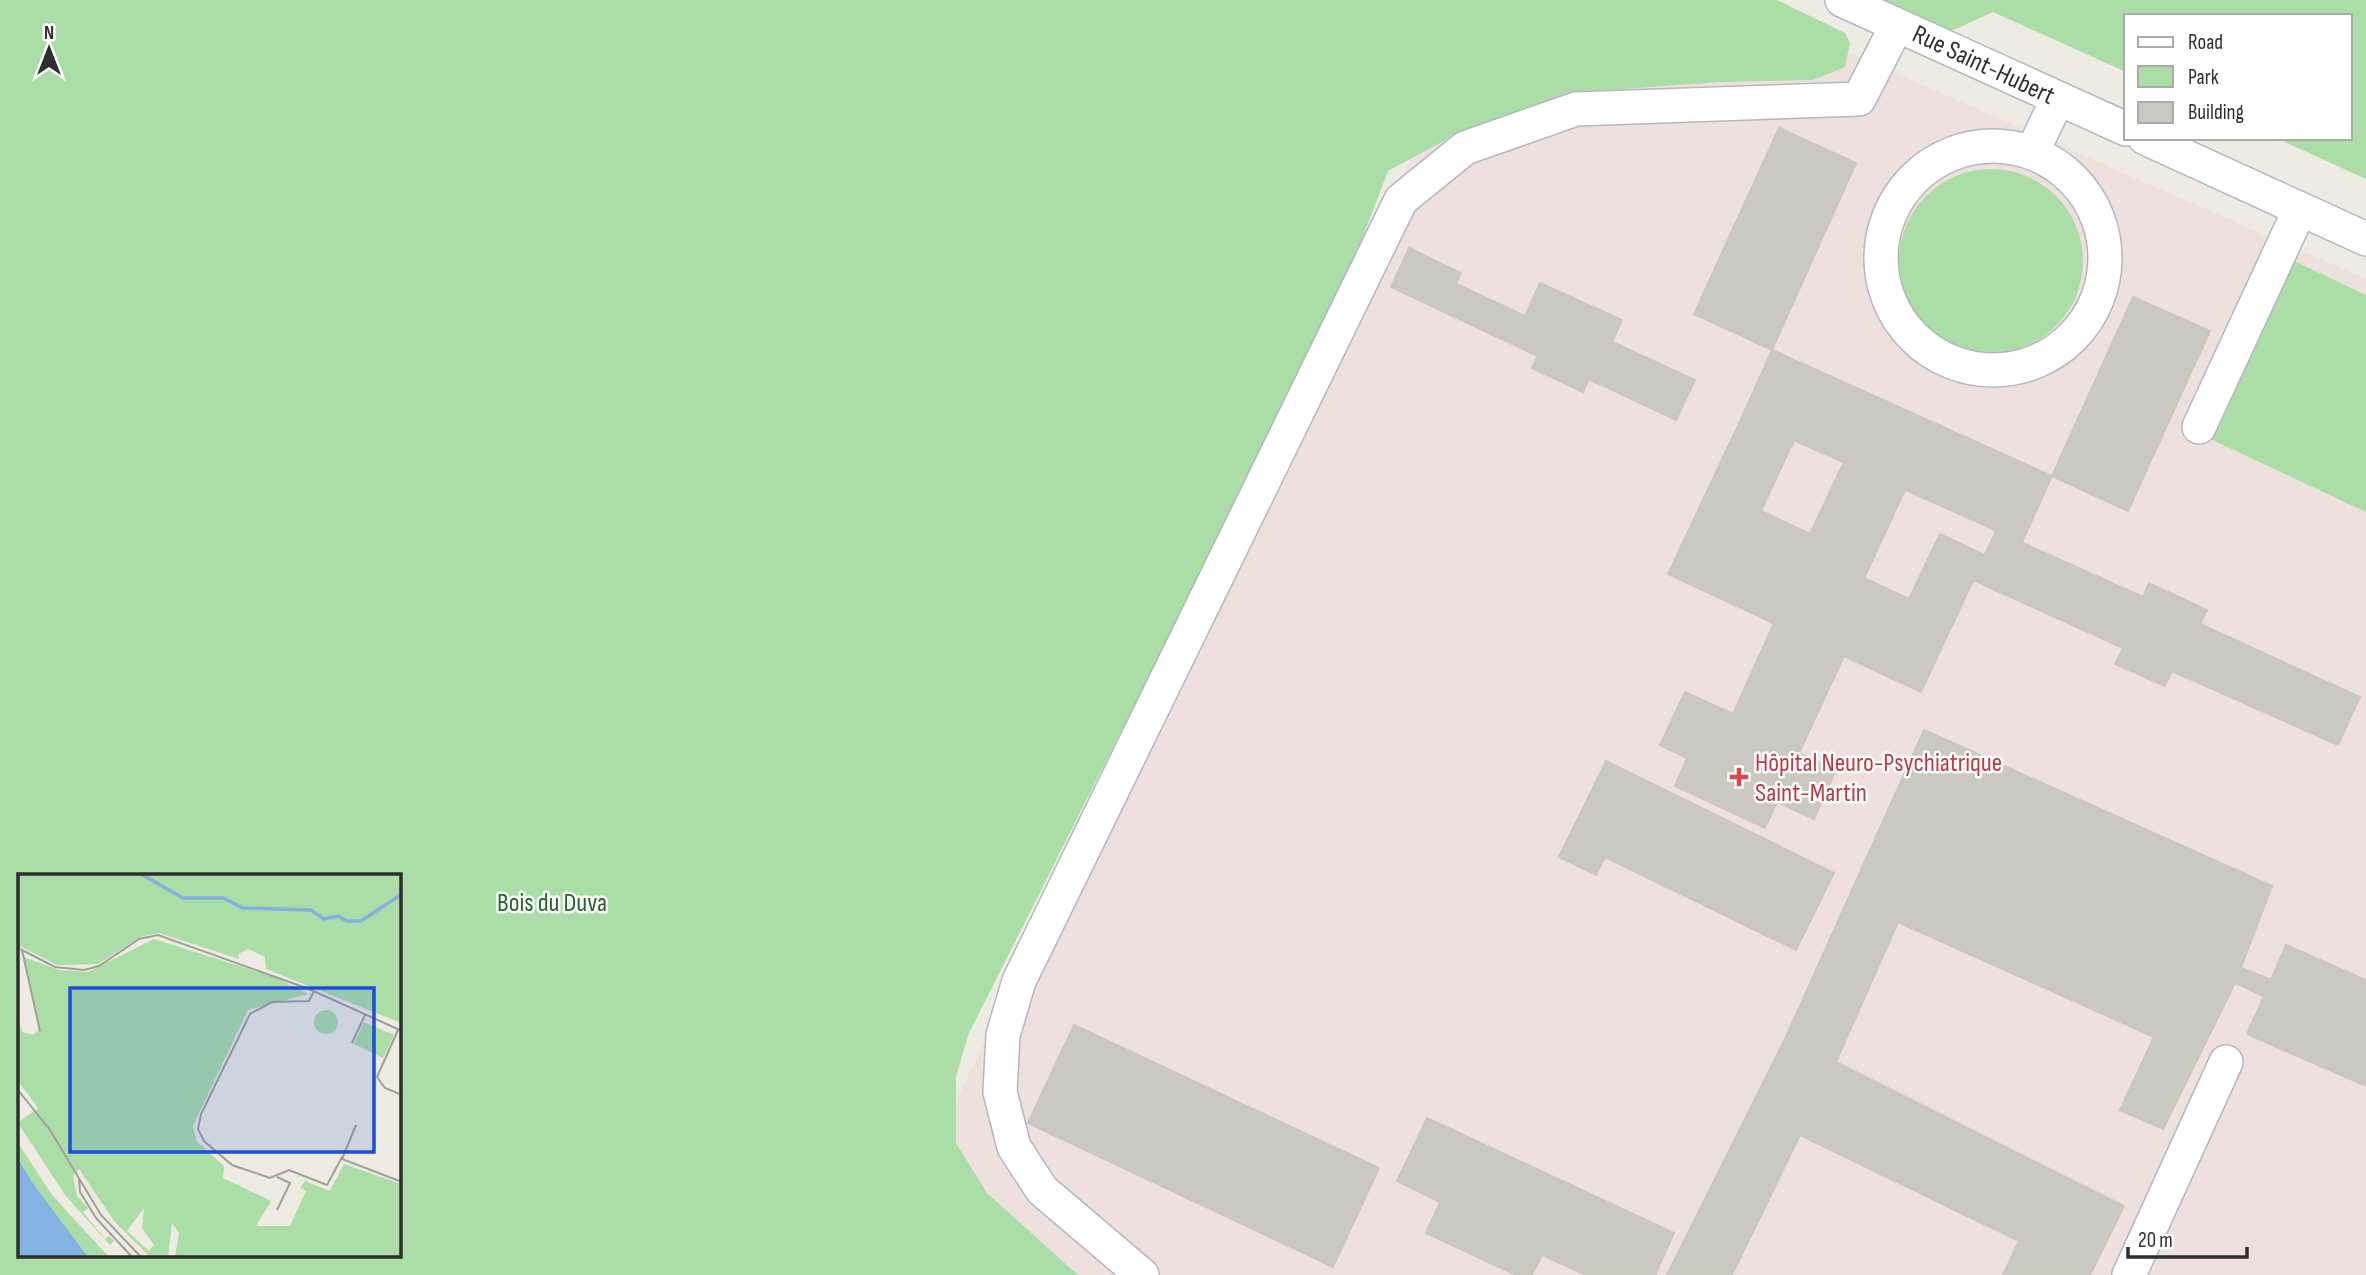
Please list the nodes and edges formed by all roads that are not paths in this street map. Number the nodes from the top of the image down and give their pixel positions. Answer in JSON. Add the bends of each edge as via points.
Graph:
{"nodes":[{"id":1,"x":1842,"y":0,"type":"edge"},
{"id":2,"x":1898,"y":25,"type":"junction"},
{"id":3,"x":2058,"y":98,"type":"junction"},
{"id":4,"x":2124,"y":129,"type":"edge"},
{"id":5,"x":2150,"y":140,"type":"edge"},
{"id":6,"x":2032,"y":153,"type":"junction"},
{"id":7,"x":2300,"y":209,"type":"junction"},
{"id":8,"x":2366,"y":239,"type":"edge"},
{"id":9,"x":2199,"y":427,"type":"dead end"},
{"id":10,"x":2226,"y":1062,"type":"dead end"},
{"id":11,"x":1142,"y":1275,"type":"edge"},
{"id":12,"x":2129,"y":1275,"type":"edge"}],
"edges":[{"from":1,"to":2,"type":"street","name":"Rue Saint-Hubert"},
{"from":2,"to":3,"type":"street","name":"Rue Saint-Hubert"},
{"from":2,"to":11,"type":"street","via":[[1859,99],[1576,109],[1465,148],[1401,200],[1020,981],[1003,1035],[1000,1092],[1014,1147],[1042,1190]]},
{"from":3,"to":4,"type":"street","name":"Rue Saint-Hubert"},
{"from":3,"to":6,"type":"street"},
{"from":5,"to":7,"type":"street"},
{"from":6,"to":6,"type":"street","via":[[1994,145],[1957,151],[1924,169],[1898,197],[1883,232],[1880,269],[1890,306],[1912,337],[1941,359],[1976,370],[2013,369],[2047,358],[2076,334],[2096,304],[2105,269],[2098,221],[2088,198],[2064,171]]},
{"from":7,"to":8,"type":"street"},
{"from":7,"to":9,"type":"street"},
{"from":10,"to":12,"type":"street"}]}
